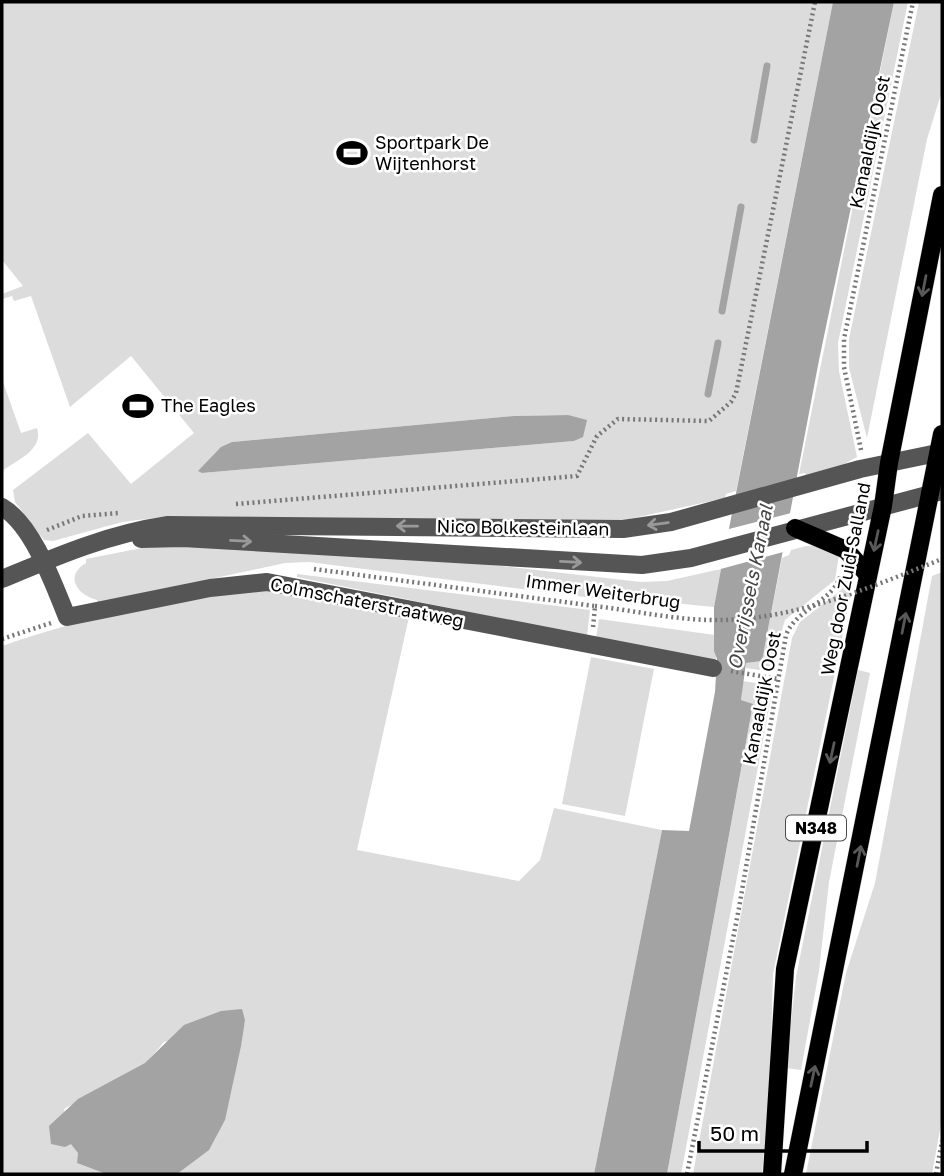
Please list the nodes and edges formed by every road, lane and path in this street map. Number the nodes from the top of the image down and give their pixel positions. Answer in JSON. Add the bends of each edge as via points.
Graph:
{"nodes":[{"id":1,"x":815,"y":2,"type":"edge"},
{"id":2,"x":914,"y":2,"type":"edge"},
{"id":3,"x":942,"y":195,"type":"edge"},
{"id":4,"x":942,"y":434,"type":"edge"},
{"id":5,"x":940,"y":452,"type":"edge"},
{"id":6,"x":889,"y":463,"type":"junction"},
{"id":7,"x":860,"y":469,"type":"junction"},
{"id":8,"x":936,"y":493,"type":"edge"},
{"id":9,"x":226,"y":505,"type":"dead end"},
{"id":10,"x":883,"y":506,"type":"junction"},
{"id":11,"x":2,"y":507,"type":"edge"},
{"id":12,"x":122,"y":513,"type":"dead end"},
{"id":13,"x":795,"y":528,"type":"junction"},
{"id":14,"x":30,"y":539,"type":"junction"},
{"id":15,"x":99,"y":539,"type":"junction"},
{"id":16,"x":846,"y":550,"type":"junction"},
{"id":17,"x":942,"y":559,"type":"edge"},
{"id":18,"x":42,"y":561,"type":"junction"},
{"id":19,"x":309,"y":569,"type":"dead end"},
{"id":20,"x":868,"y":575,"type":"junction"},
{"id":21,"x":2,"y":579,"type":"edge"},
{"id":22,"x":595,"y":606,"type":"junction"},
{"id":23,"x":594,"y":616,"type":"dead end"},
{"id":24,"x":26,"y":630,"type":"dead end"},
{"id":25,"x":2,"y":639,"type":"edge"},
{"id":26,"x":713,"y":668,"type":"dead end"},
{"id":27,"x":753,"y":675,"type":"dead end"},
{"id":28,"x":778,"y":679,"type":"junction"},
{"id":29,"x":942,"y":1141,"type":"edge"},
{"id":30,"x":687,"y":1174,"type":"edge"},
{"id":31,"x":772,"y":1174,"type":"edge"},
{"id":32,"x":793,"y":1174,"type":"edge"},
{"id":33,"x":936,"y":1174,"type":"edge"}],
"edges":[{"from":1,"to":9,"type":"path","via":[[736,393],[720,413],[709,421],[618,419],[597,436],[578,476]]},
{"from":2,"to":7,"type":"path","name":"Kanaaldijk Oost","via":[[844,339],[844,367],[861,445]]},
{"from":3,"to":6,"type":"main road","name":"Weg door Zuid-Salland","number":"N348","one_way":true},
{"from":4,"to":5,"type":"main road","number":"N348"},
{"from":5,"to":6,"type":"street","name":"Nico Bolkesteinlaan"},
{"from":5,"to":8,"type":"main road","number":"N348"},
{"from":6,"to":7,"type":"street","name":"Nico Bolkesteinlaan"},
{"from":6,"to":10,"type":"main road","name":"Weg door Zuid-Salland","number":"N348"},
{"from":7,"to":15,"type":"street","name":"Nico Bolkesteinlaan","one_way":true,"via":[[671,522],[623,529],[168,525]]},
{"from":8,"to":10,"type":"street","name":"Nico Bolkesteinlaan"},
{"from":32,"to":8,"type":"main road","number":"N348","one_way":true},
{"from":10,"to":13,"type":"street","name":"Nico Bolkesteinlaan"},
{"from":10,"to":20,"type":"main road","name":"Weg door Zuid-Salland","number":"N348","one_way":true},
{"from":11,"to":14,"type":"street","name":"Colmschaterstraatweg"},
{"from":12,"to":14,"type":"path","via":[[82,516]]},
{"from":15,"to":13,"type":"street","name":"Nico Bolkesteinlaan","one_way":true,"via":[[183,538],[630,564],[679,560]]},
{"from":13,"to":16,"type":"main road"},
{"from":14,"to":18,"type":"street","name":"Colmschaterstraatweg"},
{"from":15,"to":18,"type":"street","name":"Nico Bolkesteinlaan"},
{"from":16,"to":20,"type":"main road"},
{"from":16,"to":28,"type":"path","name":"Kanaaldijk Oost","via":[[833,590],[792,621]]},
{"from":17,"to":22,"type":"path","name":"Immer Weiterbrug","bridge":true,"via":[[842,596],[745,618],[706,620]]},
{"from":18,"to":21,"type":"street","name":"Nico Bolkesteinlaan"},
{"from":18,"to":26,"type":"street","name":"Colmschaterstraatweg","via":[[67,617],[210,587],[267,582]]},
{"from":19,"to":22,"type":"path","name":"Immer Weiterbrug"},
{"from":20,"to":31,"type":"main road","name":"Weg door Zuid-Salland","number":"N348","one_way":true,"via":[[785,970]]},
{"from":22,"to":23,"type":"path"},
{"from":24,"to":25,"type":"path"},
{"from":27,"to":28,"type":"path"},
{"from":28,"to":30,"type":"path","name":"Kanaaldijk Oost"},
{"from":29,"to":33,"type":"path"}]}
